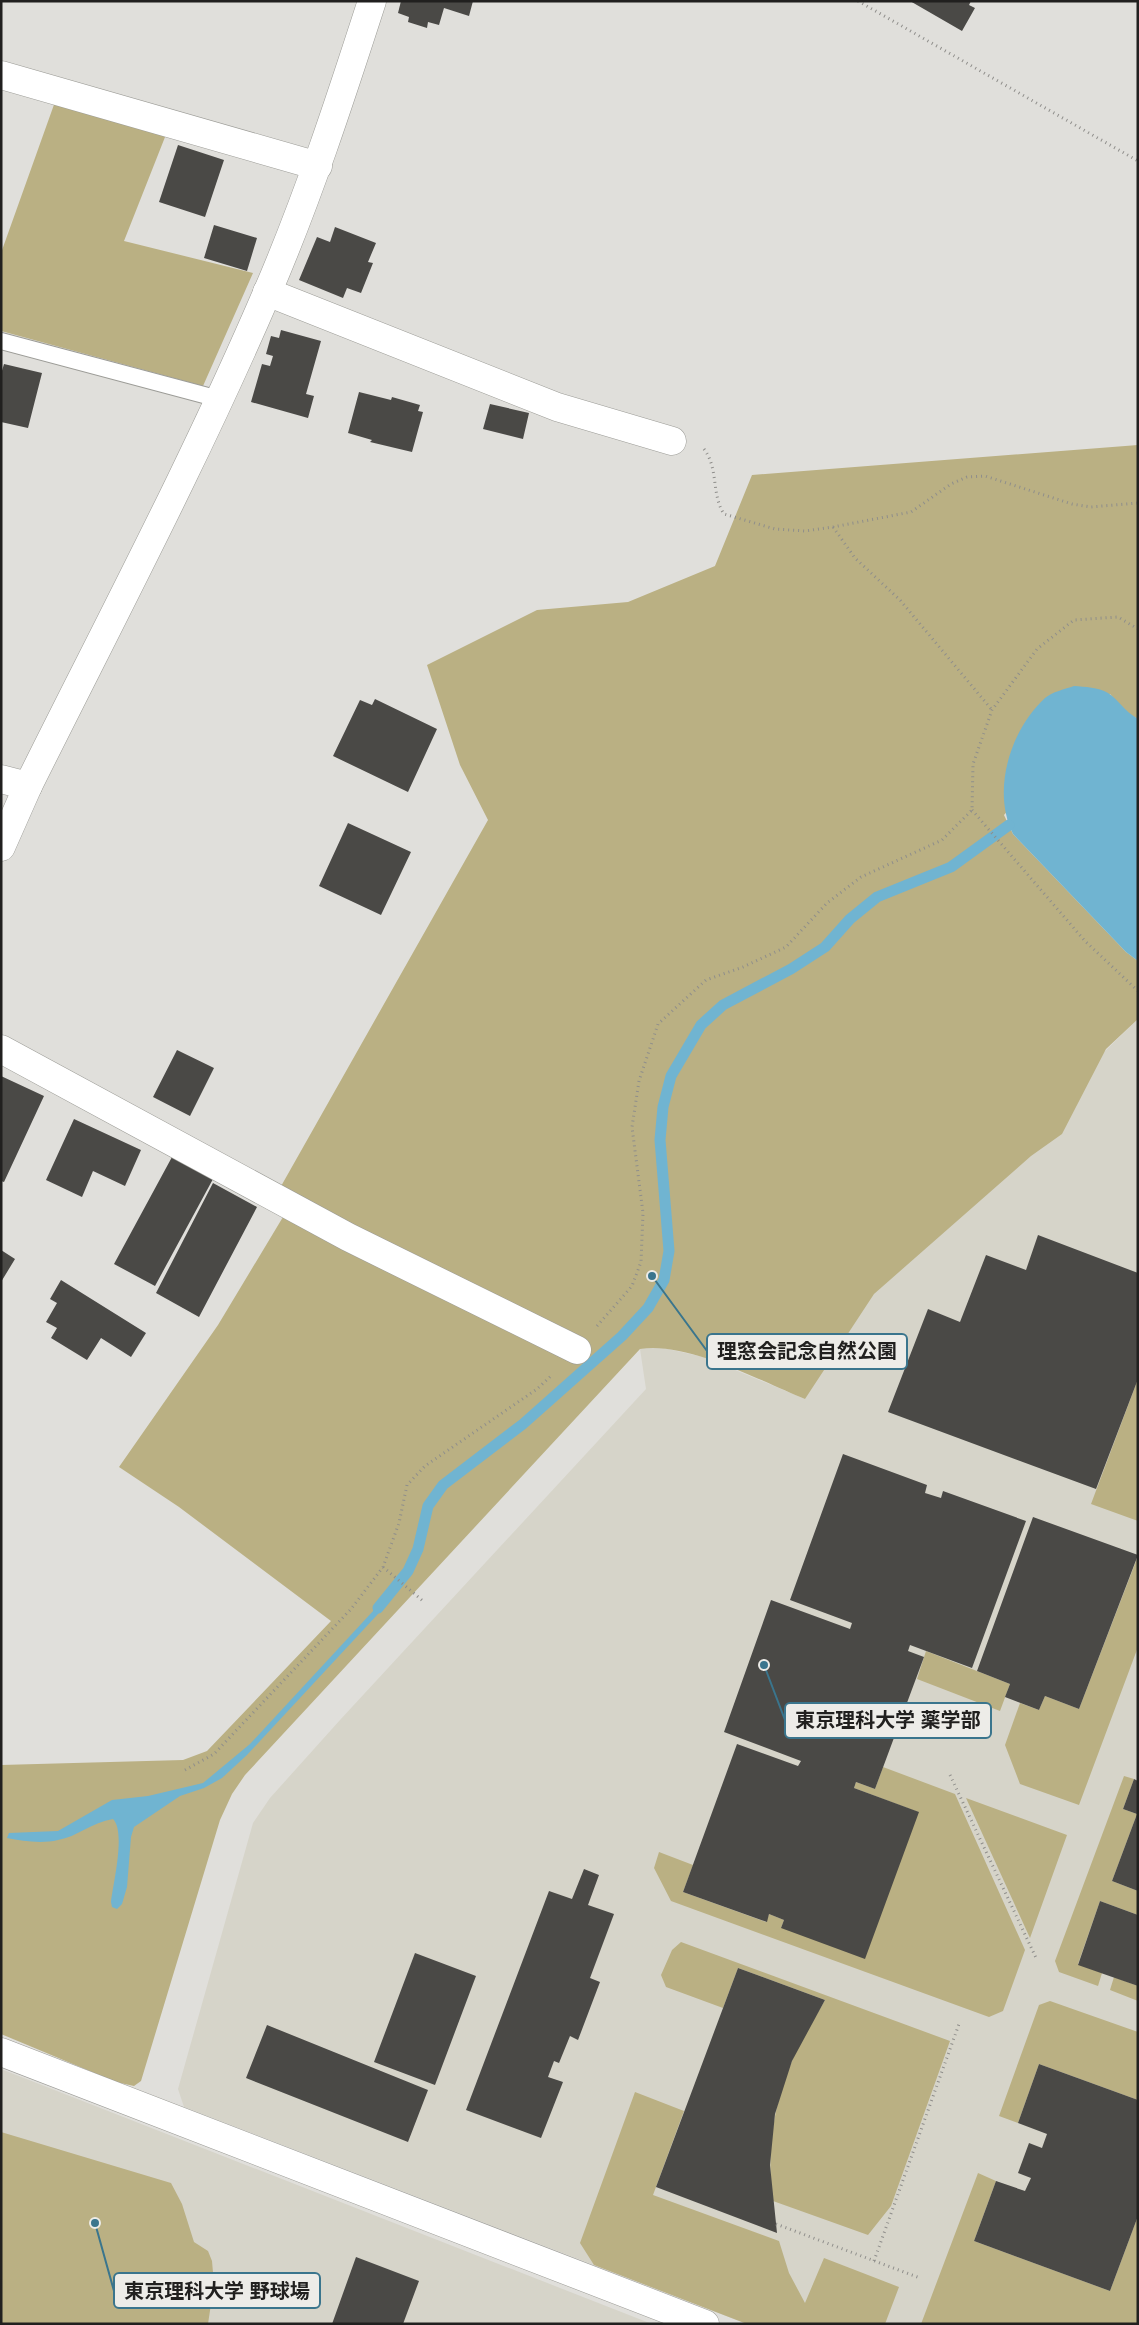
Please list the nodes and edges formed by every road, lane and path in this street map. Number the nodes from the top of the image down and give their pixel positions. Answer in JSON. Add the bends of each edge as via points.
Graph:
{"nodes":[{"id":1,"x":372,"y":1,"type":"edge"},
{"id":2,"x":858,"y":1,"type":"edge"},
{"id":3,"x":1,"y":75,"type":"edge"},
{"id":4,"x":1138,"y":162,"type":"edge"},
{"id":5,"x":318,"y":166,"type":"junction"},
{"id":6,"x":267,"y":292,"type":"junction"},
{"id":7,"x":1,"y":341,"type":"edge"},
{"id":8,"x":219,"y":399,"type":"junction"},
{"id":9,"x":672,"y":442,"type":"joint"},
{"id":10,"x":1138,"y":503,"type":"edge"},
{"id":11,"x":832,"y":527,"type":"junction"},
{"id":12,"x":1138,"y":629,"type":"edge"},
{"id":13,"x":992,"y":710,"type":"junction"},
{"id":14,"x":1,"y":779,"type":"edge"},
{"id":15,"x":28,"y":786,"type":"junction"},
{"id":16,"x":972,"y":810,"type":"junction"},
{"id":17,"x":1,"y":847,"type":"edge"},
{"id":18,"x":1138,"y":991,"type":"edge"},
{"id":19,"x":1,"y":1049,"type":"edge"},
{"id":20,"x":577,"y":1350,"type":"junction"},
{"id":21,"x":383,"y":1567,"type":"junction"},
{"id":22,"x":423,"y":1601,"type":"dead end"},
{"id":23,"x":185,"y":1770,"type":"dead end"},
{"id":24,"x":950,"y":1775,"type":"dead end"},
{"id":25,"x":1037,"y":1960,"type":"dead end"},
{"id":26,"x":959,"y":2024,"type":"dead end"},
{"id":27,"x":1,"y":2052,"type":"edge"},
{"id":28,"x":776,"y":2224,"type":"dead end"},
{"id":29,"x":874,"y":2261,"type":"junction"},
{"id":30,"x":920,"y":2278,"type":"dead end"},
{"id":31,"x":705,"y":2324,"type":"edge"}],
"edges":[{"from":1,"to":5,"type":"street"},
{"from":2,"to":4,"type":"path"},
{"from":3,"to":5,"type":"street"},
{"from":5,"to":6,"type":"street"},
{"from":6,"to":8,"type":"street"},
{"from":6,"to":9,"type":"street","via":[[557,406]]},
{"from":7,"to":8,"type":"lane"},
{"from":8,"to":15,"type":"street"},
{"from":9,"to":11,"type":"path","via":[[705,449],[714,468],[717,504],[724,514],[775,529],[805,531]]},
{"from":10,"to":11,"type":"path","via":[[1091,507],[985,476],[967,477],[951,484],[911,512]]},
{"from":11,"to":13,"type":"path","via":[[855,558],[900,600]]},
{"from":12,"to":13,"type":"path","via":[[1118,617],[1074,620],[1037,648]]},
{"from":13,"to":16,"type":"path","via":[[973,764]]},
{"from":14,"to":15,"type":"street"},
{"from":15,"to":17,"type":"street"},
{"from":16,"to":18,"type":"path","via":[[1085,941]]},
{"from":16,"to":20,"type":"path","via":[[942,840],[862,877],[827,903],[786,946],[743,967],[706,980],[658,1024],[639,1081],[632,1127],[643,1213],[641,1262],[632,1286]]},
{"from":19,"to":20,"type":"street","via":[[348,1237]]},
{"from":20,"to":21,"type":"path","via":[[537,1389],[425,1466],[407,1486],[399,1523]]},
{"from":21,"to":22,"type":"path"},
{"from":21,"to":23,"type":"path","via":[[351,1609],[214,1754]]},
{"from":24,"to":25,"type":"path"},
{"from":26,"to":29,"type":"path"},
{"from":27,"to":31,"type":"street"},
{"from":28,"to":29,"type":"path"},
{"from":29,"to":30,"type":"path"}]}
